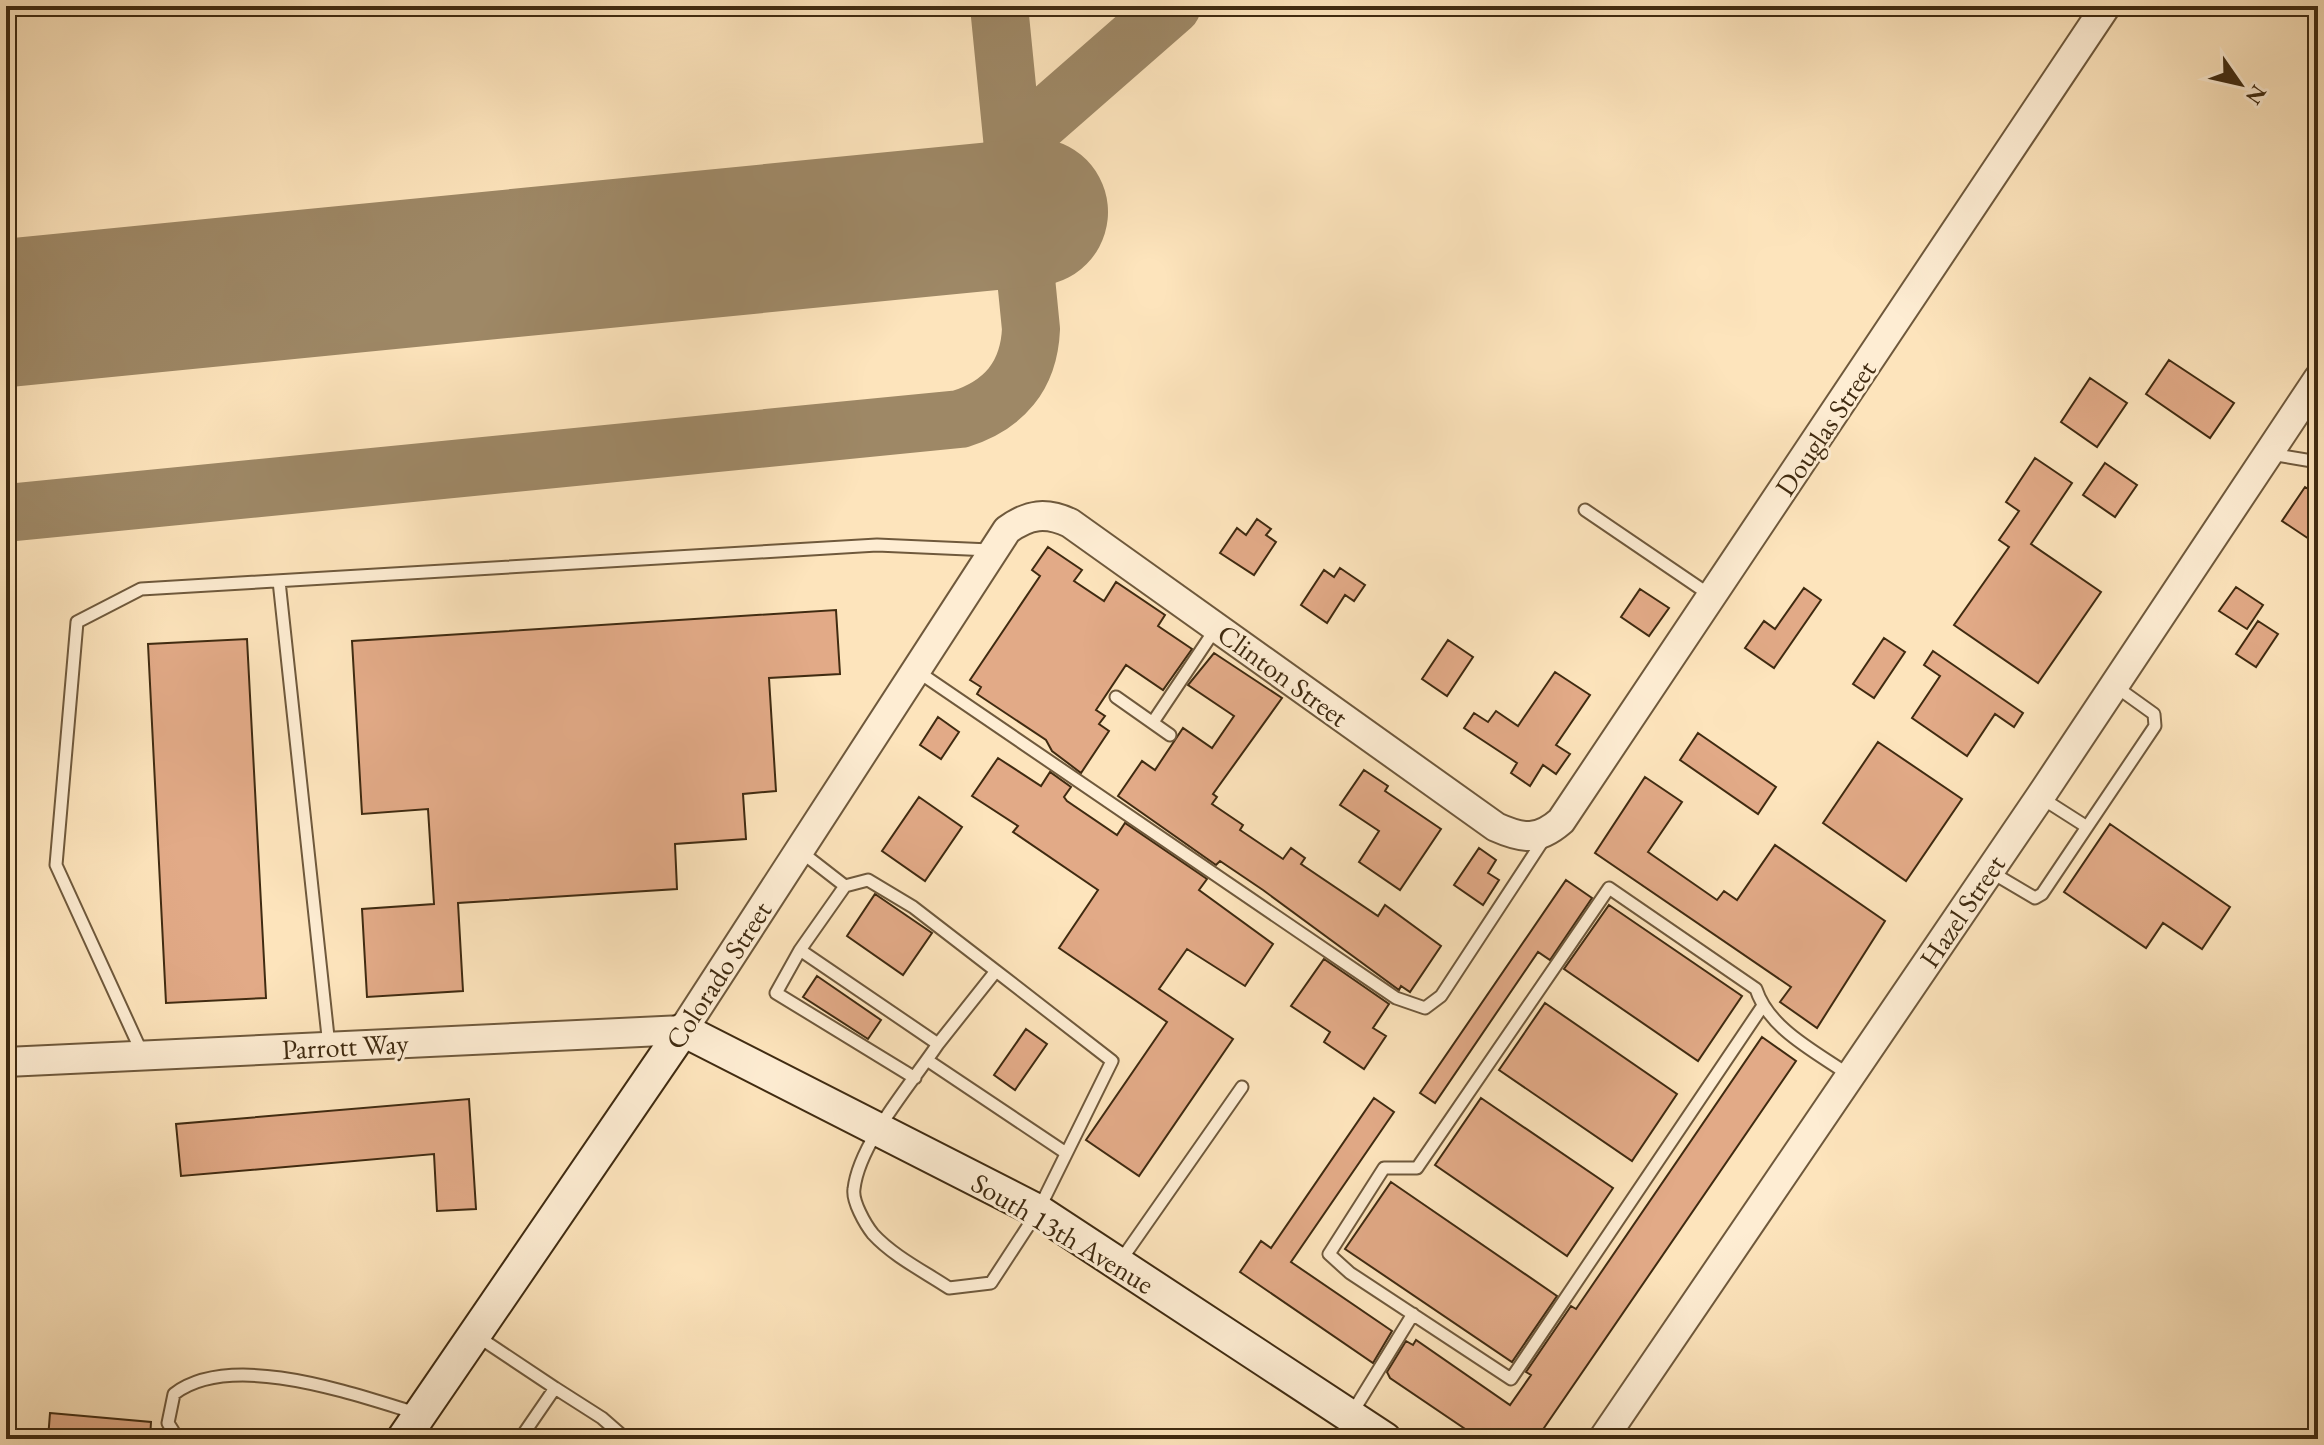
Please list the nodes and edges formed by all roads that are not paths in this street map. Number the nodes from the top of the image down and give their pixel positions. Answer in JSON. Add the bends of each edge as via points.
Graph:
{"nodes":[{"id":1,"x":2106,"y":6,"type":"edge"},
{"id":2,"x":2318,"y":379,"type":"edge"},
{"id":3,"x":2269,"y":453,"type":"junction"},
{"id":4,"x":2318,"y":462,"type":"edge"},
{"id":5,"x":1585,"y":510,"type":"dead end"},
{"id":6,"x":1034,"y":516,"type":"joint"},
{"id":7,"x":995,"y":550,"type":"junction"},
{"id":8,"x":279,"y":581,"type":"junction"},
{"id":9,"x":1710,"y":595,"type":"junction"},
{"id":10,"x":1216,"y":627,"type":"junction"},
{"id":11,"x":916,"y":670,"type":"junction"},
{"id":12,"x":2115,"y":685,"type":"junction"},
{"id":13,"x":1116,"y":697,"type":"dead end"},
{"id":14,"x":1153,"y":722,"type":"junction"},
{"id":15,"x":1170,"y":735,"type":"dead end"},
{"id":16,"x":2040,"y":797,"type":"junction"},
{"id":17,"x":2087,"y":827,"type":"junction"},
{"id":18,"x":1540,"y":836,"type":"junction"},
{"id":19,"x":800,"y":850,"type":"junction"},
{"id":20,"x":1990,"y":871,"type":"junction"},
{"id":21,"x":845,"y":886,"type":"junction"},
{"id":22,"x":800,"y":950,"type":"junction"},
{"id":23,"x":996,"y":971,"type":"junction"},
{"id":24,"x":1762,"y":1007,"type":"junction"},
{"id":25,"x":683,"y":1030,"type":"junction"},
{"id":26,"x":938,"y":1044,"type":"junction"},
{"id":27,"x":329,"y":1046,"type":"junction"},
{"id":28,"x":143,"y":1055,"type":"junction"},
{"id":29,"x":927,"y":1060,"type":"junction"},
{"id":30,"x":6,"y":1062,"type":"edge"},
{"id":31,"x":1850,"y":1076,"type":"junction"},
{"id":32,"x":915,"y":1078,"type":"junction"},
{"id":33,"x":1242,"y":1087,"type":"dead end"},
{"id":34,"x":880,"y":1130,"type":"junction"},
{"id":35,"x":1066,"y":1153,"type":"junction"},
{"id":36,"x":1038,"y":1211,"type":"junction"},
{"id":37,"x":1118,"y":1264,"type":"junction"},
{"id":38,"x":1413,"y":1314,"type":"junction"},
{"id":39,"x":475,"y":1335,"type":"junction"},
{"id":40,"x":555,"y":1388,"type":"junction"},
{"id":41,"x":1350,"y":1416,"type":"junction"},
{"id":42,"x":412,"y":1427,"type":"edge"},
{"id":43,"x":178,"y":1439,"type":"edge"},
{"id":44,"x":520,"y":1439,"type":"edge"},
{"id":45,"x":626,"y":1439,"type":"edge"},
{"id":46,"x":1385,"y":1439,"type":"edge"},
{"id":47,"x":1603,"y":1439,"type":"edge"}],
"edges":[{"from":1,"to":9,"type":"street","name":"Douglas Street"},
{"from":2,"to":3,"type":"street","name":"Hazel Street"},
{"from":3,"to":4,"type":"lane"},
{"from":3,"to":12,"type":"street","name":"Hazel Street"},
{"from":5,"to":9,"type":"lane"},
{"from":6,"to":7,"type":"street","name":"Colorado Street","via":[[1007,530]]},
{"from":6,"to":10,"type":"street","name":"Clinton Street","via":[[1052,515],[1070,523]]},
{"from":7,"to":8,"type":"lane","via":[[877,545]]},
{"from":7,"to":11,"type":"street","name":"Colorado Street"},
{"from":8,"to":27,"type":"lane"},
{"from":8,"to":28,"type":"lane","via":[[141,589],[77,622],[56,865]]},
{"from":9,"to":18,"type":"street","name":"Douglas Street","via":[[1561,821]]},
{"from":10,"to":14,"type":"lane"},
{"from":10,"to":18,"type":"street","name":"Clinton Street","via":[[1496,827]]},
{"from":11,"to":18,"type":"lane","via":[[1396,998],[1425,1008],[1441,996]]},
{"from":11,"to":19,"type":"street","name":"Colorado Street"},
{"from":12,"to":16,"type":"street","name":"Hazel Street"},
{"from":12,"to":17,"type":"lane","via":[[2157,719]]},
{"from":13,"to":14,"type":"lane"},
{"from":14,"to":15,"type":"lane"},
{"from":16,"to":17,"type":"lane"},
{"from":16,"to":20,"type":"street","name":"Hazel Street"},
{"from":17,"to":20,"type":"lane","via":[[2035,898]]},
{"from":19,"to":21,"type":"lane"},
{"from":19,"to":25,"type":"street","name":"Colorado Street"},
{"from":20,"to":31,"type":"street","name":"Hazel Street"},
{"from":21,"to":22,"type":"lane"},
{"from":21,"to":23,"type":"lane","via":[[868,880],[913,907]]},
{"from":22,"to":26,"type":"lane"},
{"from":22,"to":32,"type":"lane","via":[[776,993]]},
{"from":23,"to":26,"type":"lane"},
{"from":23,"to":35,"type":"lane","via":[[1112,1061]]},
{"from":24,"to":31,"type":"lane"},
{"from":24,"to":38,"type":"lane","via":[[1511,1379]]},
{"from":24,"to":38,"type":"lane","via":[[1756,989],[1609,888],[1417,1168],[1384,1168],[1329,1254]]},
{"from":25,"to":27,"type":"street","name":"Parrott Way"},
{"from":25,"to":34,"type":"main road","name":"South 13th Avenue"},
{"from":25,"to":39,"type":"main road","name":"Colorado Street"},
{"from":26,"to":29,"type":"lane"},
{"from":27,"to":28,"type":"street","name":"Parrott Way"},
{"from":28,"to":30,"type":"street","name":"Parrott Way"},
{"from":29,"to":32,"type":"lane"},
{"from":29,"to":35,"type":"lane"},
{"from":31,"to":47,"type":"street","name":"Hazel Street"},
{"from":32,"to":34,"type":"lane"},
{"from":33,"to":37,"type":"lane"},
{"from":34,"to":36,"type":"main road","name":"South 13th Avenue"},
{"from":34,"to":36,"type":"lane","via":[[853,1192],[867,1226],[949,1288],[991,1283]]},
{"from":35,"to":36,"type":"lane"},
{"from":36,"to":37,"type":"main road","name":"South 13th Avenue"},
{"from":37,"to":41,"type":"main road","name":"South 13th Avenue"},
{"from":38,"to":41,"type":"lane"},
{"from":39,"to":40,"type":"lane"},
{"from":39,"to":42,"type":"main road","name":"Colorado Street"},
{"from":40,"to":44,"type":"lane"},
{"from":40,"to":45,"type":"lane"},
{"from":41,"to":46,"type":"main road","name":"South 13th Avenue"},
{"from":42,"to":43,"type":"lane","via":[[293,1381],[243,1375],[205,1377],[174,1394],[168,1423]]}]}
